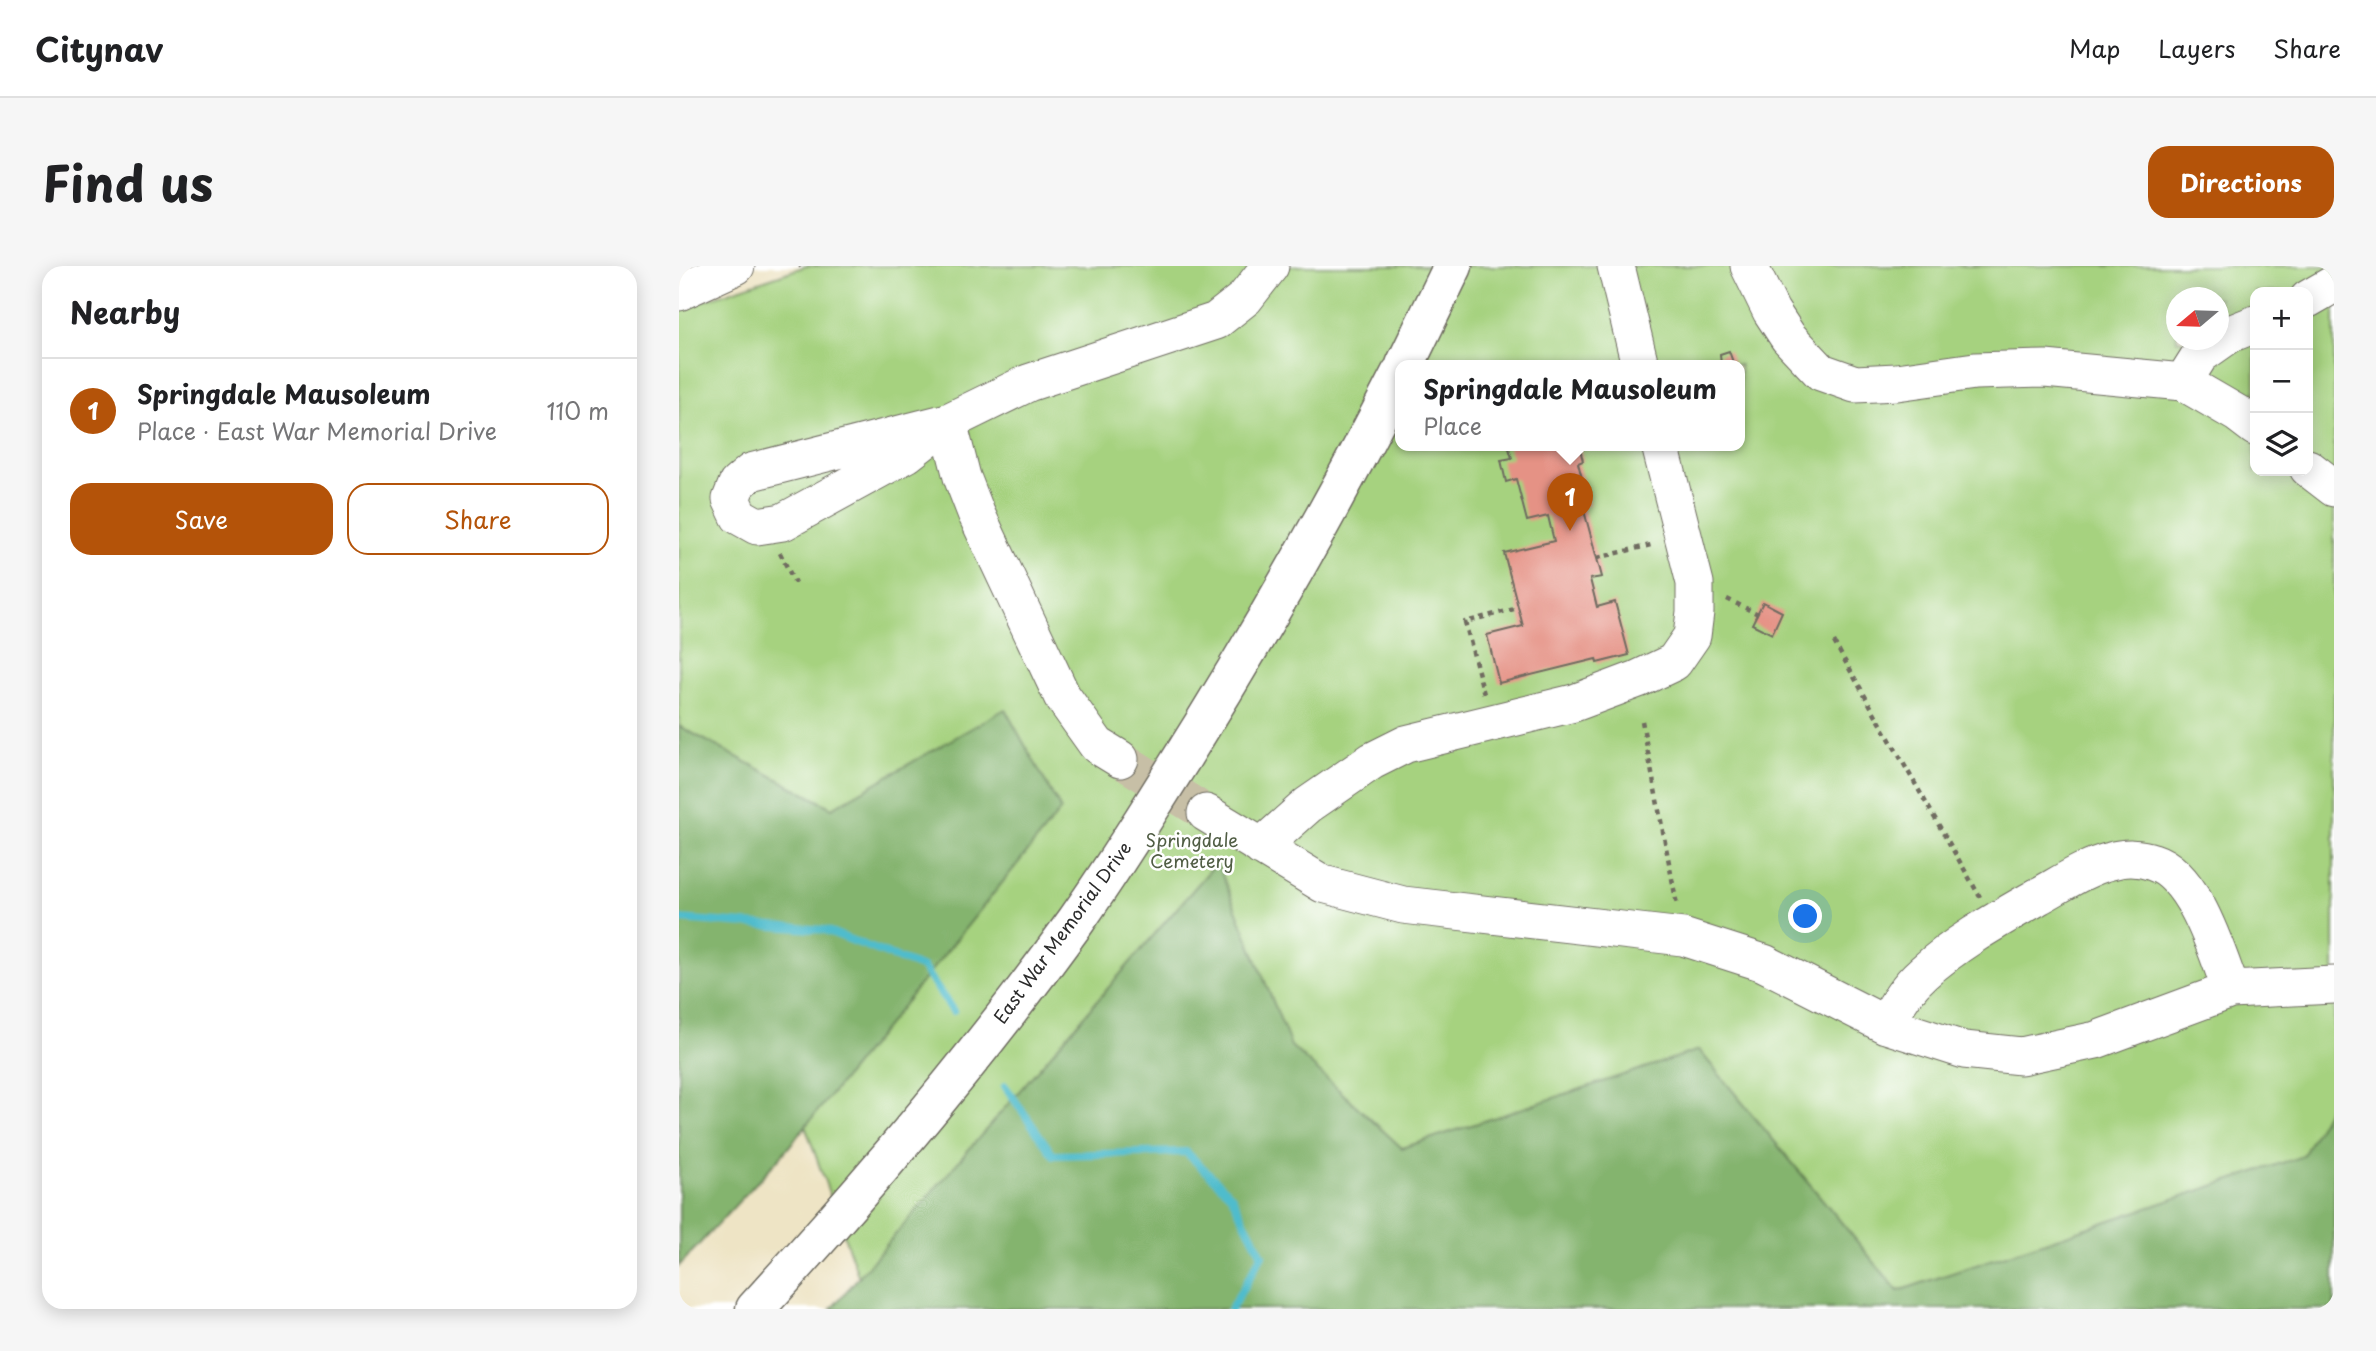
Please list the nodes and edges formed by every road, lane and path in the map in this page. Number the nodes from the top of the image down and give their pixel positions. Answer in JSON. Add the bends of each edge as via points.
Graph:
{"nodes":[{"id":1,"x":736,"y":266,"type":"edge"},
{"id":2,"x":1270,"y":266,"type":"edge"},
{"id":3,"x":1453,"y":266,"type":"edge"},
{"id":4,"x":1616,"y":266,"type":"edge"},
{"id":5,"x":1749,"y":266,"type":"edge"},
{"id":6,"x":2334,"y":284,"type":"edge"},
{"id":7,"x":679,"y":292,"type":"edge"},
{"id":8,"x":2313,"y":296,"type":"edge"},
{"id":9,"x":2250,"y":326,"type":"edge"},
{"id":10,"x":1407,"y":360,"type":"edge"},
{"id":11,"x":1639,"y":360,"type":"edge"},
{"id":12,"x":2183,"y":382,"type":"junction"},
{"id":13,"x":1395,"y":383,"type":"edge"},
{"id":14,"x":948,"y":422,"type":"junction"},
{"id":15,"x":2250,"y":424,"type":"edge"},
{"id":16,"x":1662,"y":451,"type":"edge"},
{"id":17,"x":2313,"y":472,"type":"edge"},
{"id":18,"x":2334,"y":488,"type":"edge"},
{"id":19,"x":1654,"y":544,"type":"dead end"},
{"id":20,"x":778,"y":549,"type":"dead end"},
{"id":21,"x":1597,"y":558,"type":"dead end"},
{"id":22,"x":795,"y":583,"type":"dead end"},
{"id":23,"x":1518,"y":608,"type":"dead end"},
{"id":24,"x":1834,"y":642,"type":"dead end"},
{"id":25,"x":1487,"y":704,"type":"dead end"},
{"id":26,"x":1642,"y":720,"type":"dead end"},
{"id":27,"x":1120,"y":759,"type":"tunnel mouth"},
{"id":28,"x":1206,"y":813,"type":"tunnel mouth"},
{"id":29,"x":1261,"y":847,"type":"junction"},
{"id":30,"x":1995,"y":922,"type":"junction"},
{"id":31,"x":1683,"y":937,"type":"junction"},
{"id":32,"x":2334,"y":985,"type":"edge"},
{"id":33,"x":2231,"y":990,"type":"junction"},
{"id":34,"x":1887,"y":1025,"type":"junction"},
{"id":35,"x":755,"y":1309,"type":"edge"}],
"edges":[{"from":1,"to":7,"type":"lane"},
{"from":2,"to":14,"type":"lane","via":[[1238,305],[1216,321],[1028,383]]},
{"from":3,"to":10,"type":"highway"},
{"from":4,"to":11,"type":"lane"},
{"from":5,"to":12,"type":"lane","via":[[1788,337],[1821,372],[1855,384],[1975,371],[2045,369]]},
{"from":6,"to":8,"type":"lane"},
{"from":9,"to":12,"type":"lane","via":[[2229,334],[2200,355]]},
{"from":12,"to":15,"type":"lane"},
{"from":13,"to":35,"type":"highway","name":"East War Memorial Drive","via":[[1285,591],[1092,898],[956,1077]]},
{"from":14,"to":14,"type":"lane","via":[[907,454],[783,522],[757,526],[739,516],[731,499],[737,484],[751,472]]},
{"from":14,"to":27,"type":"lane","via":[[976,513],[1062,696],[1097,745]]},
{"from":16,"to":29,"type":"lane","via":[[1695,583],[1692,636],[1674,662],[1574,703],[1406,744],[1372,761],[1308,805]]},
{"from":17,"to":18,"type":"lane"},
{"from":19,"to":21,"type":"path"},
{"from":20,"to":22,"type":"path"},
{"from":23,"to":25,"type":"path","via":[[1465,622]]},
{"from":24,"to":30,"type":"path"},
{"from":26,"to":31,"type":"path"},
{"from":28,"to":29,"type":"lane"},
{"from":29,"to":31,"type":"lane","via":[[1323,884],[1403,905]]},
{"from":30,"to":33,"type":"lane","via":[[2110,861],[2154,862],[2173,874],[2190,895],[2207,925]]},
{"from":30,"to":34,"type":"lane","via":[[1921,974]]},
{"from":31,"to":34,"type":"lane","via":[[1764,963]]},
{"from":32,"to":33,"type":"lane"},
{"from":33,"to":34,"type":"lane","via":[[2096,1040],[2021,1056],[1964,1050]]}]}
